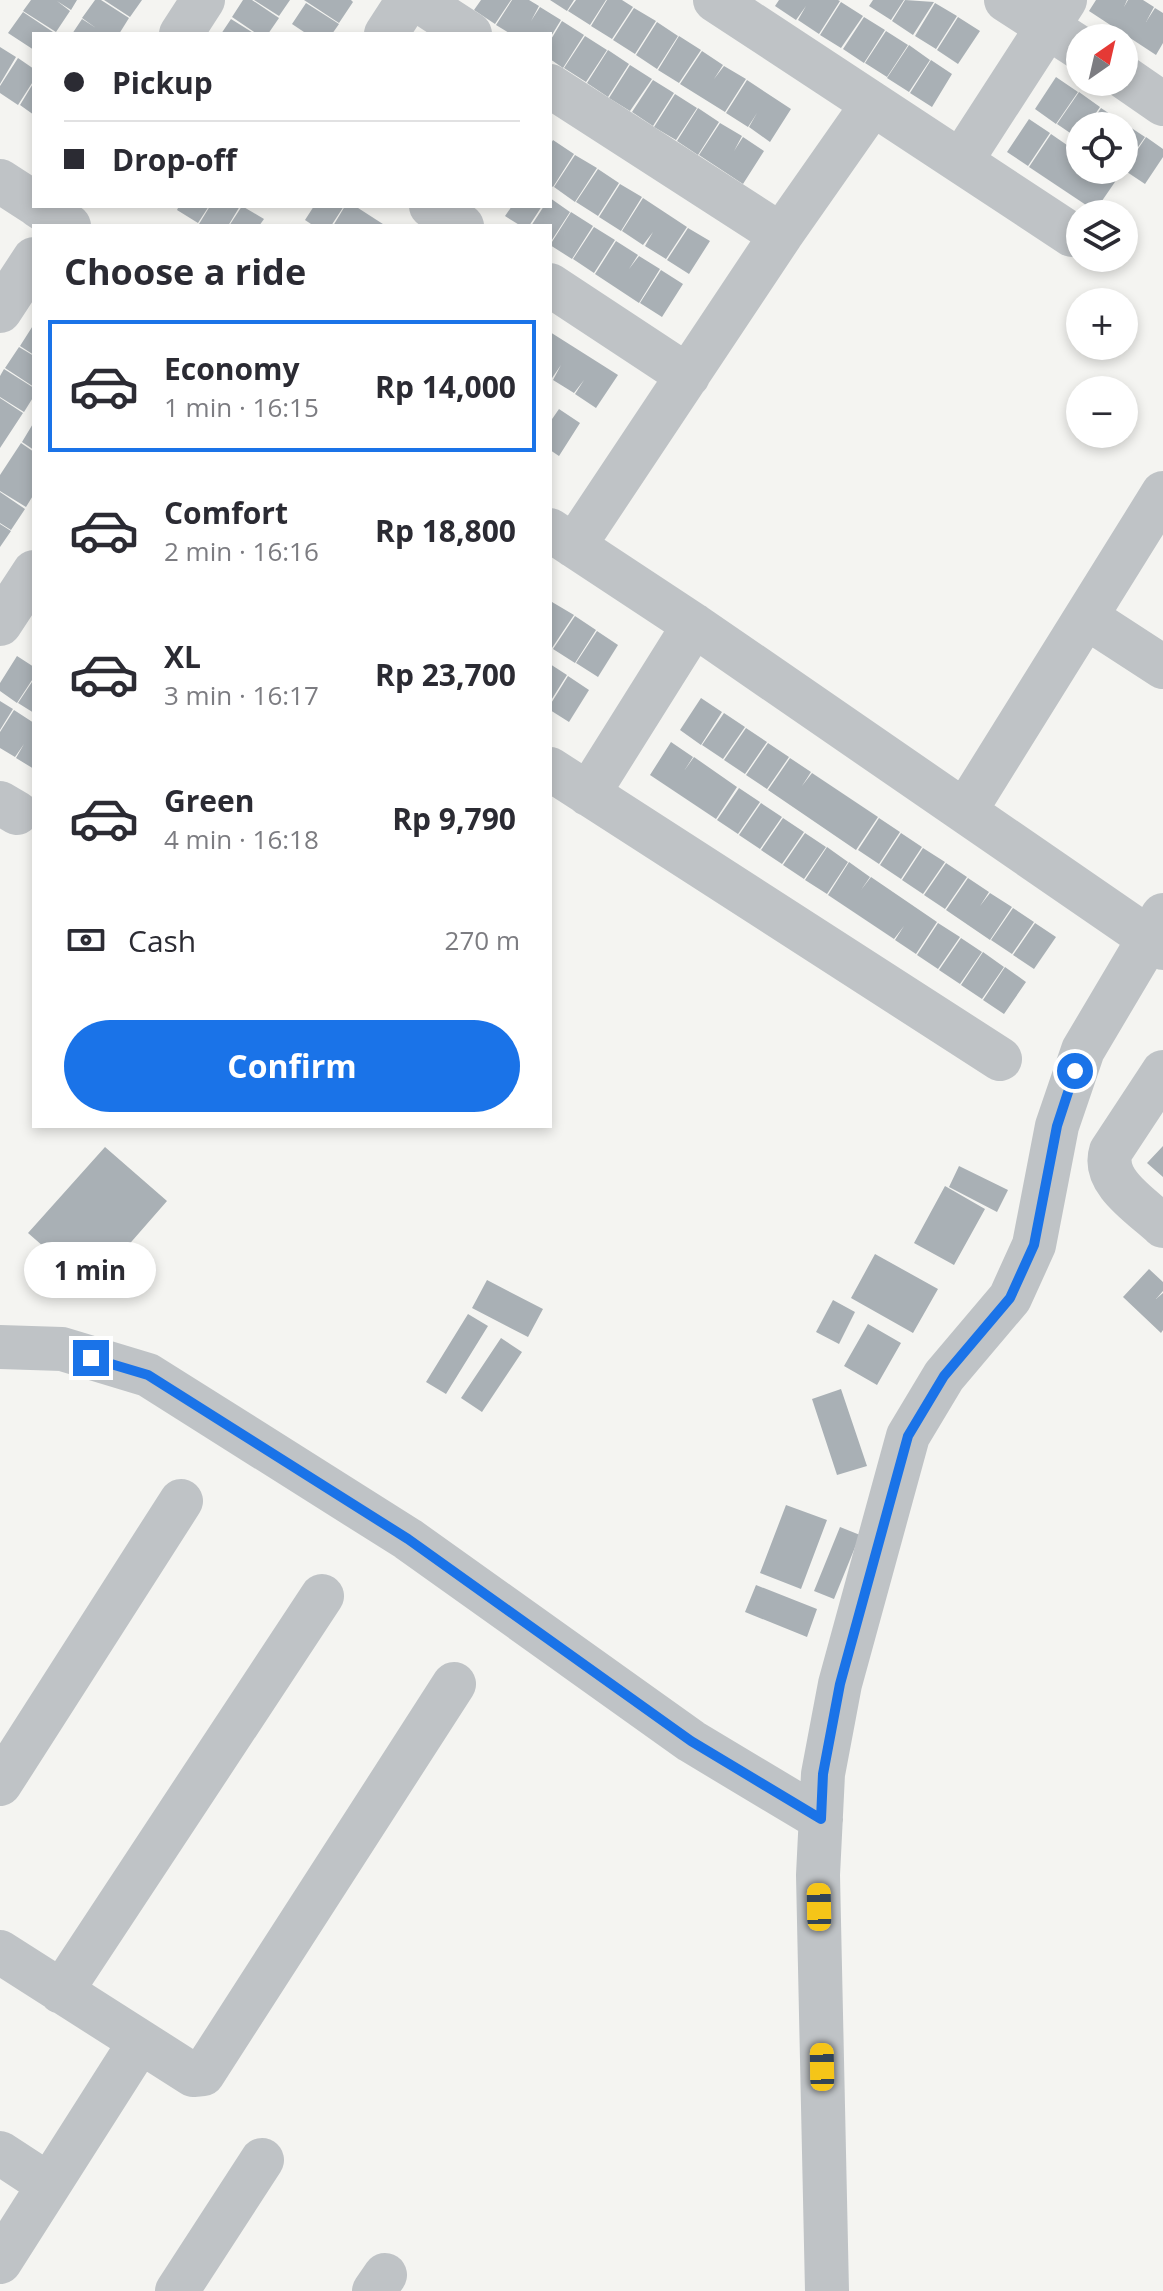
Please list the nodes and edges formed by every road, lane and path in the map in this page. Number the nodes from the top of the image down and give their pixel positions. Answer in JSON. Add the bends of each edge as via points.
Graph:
{"nodes":[{"id":1,"x":203,"y":0,"type":"edge"},
{"id":2,"x":408,"y":0,"type":"edge"},
{"id":3,"x":418,"y":0,"type":"edge"},
{"id":4,"x":715,"y":0,"type":"edge"},
{"id":5,"x":1006,"y":0,"type":"edge"},
{"id":6,"x":1064,"y":25,"type":"edge"},
{"id":7,"x":182,"y":32,"type":"edge"},
{"id":8,"x":387,"y":32,"type":"edge"},
{"id":9,"x":467,"y":32,"type":"edge"},
{"id":10,"x":552,"y":87,"type":"edge"},
{"id":11,"x":1138,"y":87,"type":"edge"},
{"id":12,"x":1163,"y":104,"type":"edge"},
{"id":13,"x":872,"y":105,"type":"junction"},
{"id":14,"x":961,"y":161,"type":"junction"},
{"id":15,"x":0,"y":181,"type":"edge"},
{"id":16,"x":32,"y":201,"type":"edge"},
{"id":17,"x":434,"y":208,"type":"edge"},
{"id":18,"x":459,"y":224,"type":"edge"},
{"id":19,"x":1066,"y":231,"type":"edge"},
{"id":20,"x":781,"y":235,"type":"junction"},
{"id":21,"x":32,"y":262,"type":"edge"},
{"id":22,"x":552,"y":286,"type":"edge"},
{"id":23,"x":0,"y":311,"type":"edge"},
{"id":24,"x":688,"y":376,"type":"junction"},
{"id":25,"x":1163,"y":493,"type":"edge"},
{"id":26,"x":562,"y":538,"type":"edge"},
{"id":27,"x":1086,"y":617,"type":"junction"},
{"id":28,"x":694,"y":625,"type":"junction"},
{"id":29,"x":1163,"y":667,"type":"edge"},
{"id":30,"x":552,"y":770,"type":"edge"},
{"id":31,"x":588,"y":794,"type":"junction"},
{"id":32,"x":965,"y":811,"type":"junction"},
{"id":33,"x":1158,"y":933,"type":"edge"},
{"id":34,"x":1000,"y":1059,"type":"dead end"},
{"id":35,"x":1163,"y":1072,"type":"edge"},
{"id":36,"x":1163,"y":1226,"type":"edge"},
{"id":37,"x":0,"y":1347,"type":"edge"},
{"id":38,"x":181,"y":1501,"type":"dead end"},
{"id":39,"x":322,"y":1596,"type":"dead end"},
{"id":40,"x":454,"y":1684,"type":"dead end"},
{"id":41,"x":0,"y":1784,"type":"edge"},
{"id":42,"x":821,"y":1819,"type":"junction"},
{"id":43,"x":0,"y":1952,"type":"edge"},
{"id":44,"x":61,"y":1992,"type":"junction"},
{"id":45,"x":140,"y":2042,"type":"junction"},
{"id":46,"x":0,"y":2153,"type":"edge"},
{"id":47,"x":262,"y":2160,"type":"dead end"},
{"id":48,"x":49,"y":2185,"type":"junction"},
{"id":49,"x":0,"y":2262,"type":"edge"},
{"id":50,"x":177,"y":2291,"type":"edge"},
{"id":51,"x":827,"y":2291,"type":"edge"}],
"edges":[{"from":1,"to":7,"type":"street"},
{"from":2,"to":8,"type":"street"},
{"from":3,"to":9,"type":"street"},
{"from":4,"to":13,"type":"street"},
{"from":5,"to":6,"type":"street"},
{"from":6,"to":14,"type":"street"},
{"from":10,"to":20,"type":"street"},
{"from":11,"to":12,"type":"street"},
{"from":13,"to":14,"type":"street"},
{"from":13,"to":20,"type":"street"},
{"from":14,"to":19,"type":"street"},
{"from":15,"to":16,"type":"street"},
{"from":17,"to":18,"type":"street"},
{"from":20,"to":24,"type":"street"},
{"from":21,"to":23,"type":"street"},
{"from":22,"to":24,"type":"street"},
{"from":24,"to":26,"type":"street"},
{"from":25,"to":27,"type":"street"},
{"from":26,"to":28,"type":"street"},
{"from":27,"to":29,"type":"street"},
{"from":27,"to":32,"type":"street"},
{"from":28,"to":31,"type":"street"},
{"from":28,"to":32,"type":"street"},
{"from":30,"to":31,"type":"street"},
{"from":31,"to":34,"type":"street"},
{"from":32,"to":33,"type":"street"},
{"from":33,"to":42,"type":"street","via":[[1083,1050],[1057,1126],[1034,1245],[1010,1298],[944,1376],[908,1436],[840,1684],[823,1774]]},
{"from":35,"to":36,"type":"street","via":[[1111,1151],[1108,1164],[1116,1183]]},
{"from":37,"to":42,"type":"street","via":[[62,1349],[148,1375],[408,1539],[691,1741]]},
{"from":38,"to":41,"type":"street"},
{"from":39,"to":44,"type":"street"},
{"from":40,"to":45,"type":"street","via":[[207,2070],[193,2075]]},
{"from":42,"to":51,"type":"street"},
{"from":43,"to":44,"type":"street"},
{"from":44,"to":45,"type":"street"},
{"from":45,"to":48,"type":"street"},
{"from":46,"to":48,"type":"street"},
{"from":47,"to":50,"type":"street"},
{"from":48,"to":49,"type":"street"}]}
